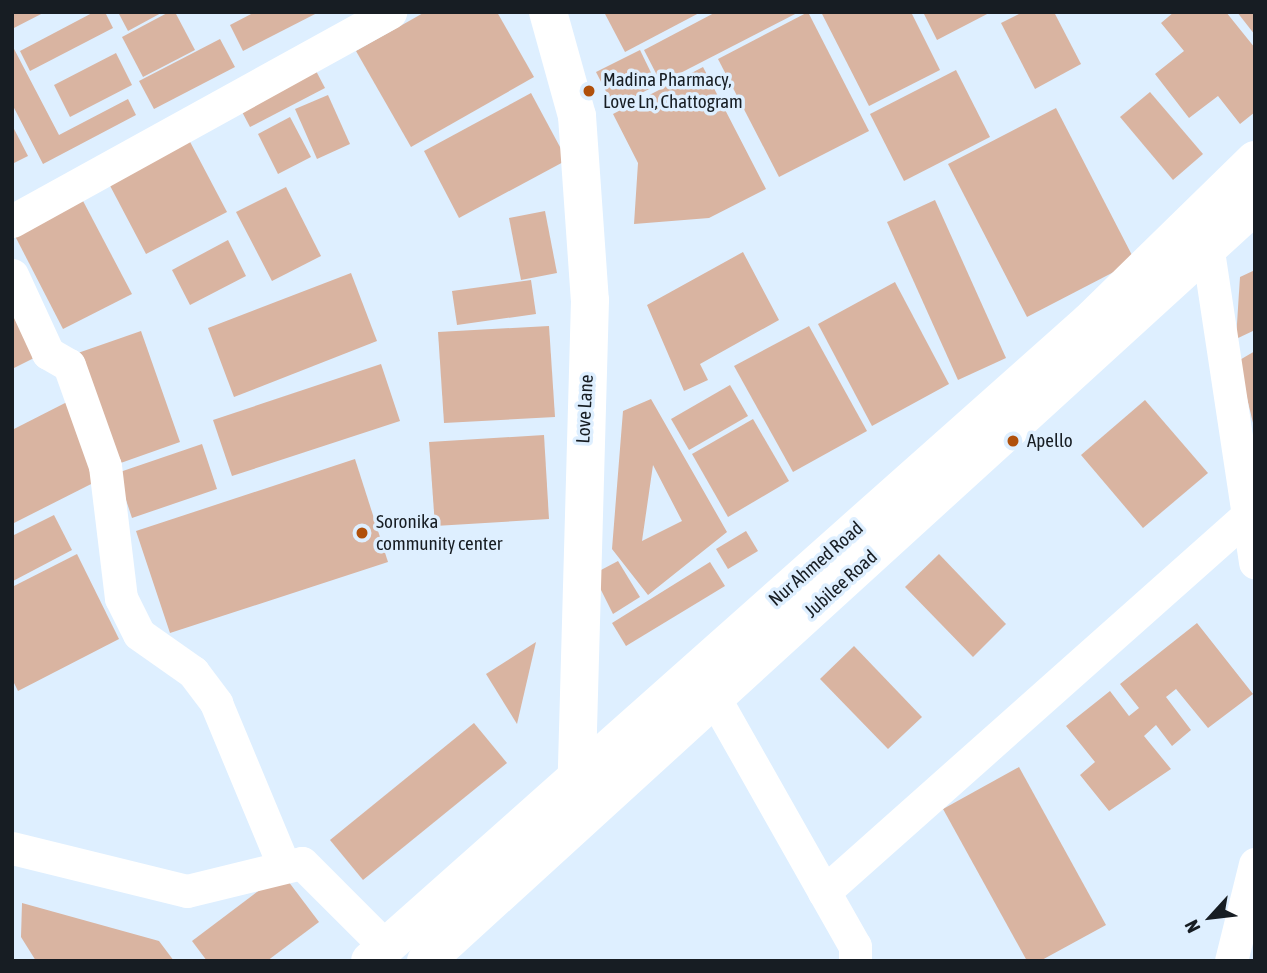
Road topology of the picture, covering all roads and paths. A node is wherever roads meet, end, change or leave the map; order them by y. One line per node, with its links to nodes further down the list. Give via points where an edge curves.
1 (390, 12): 5 (street)
2 (548, 12): 11 (main road, Love Lane, via 577,116 590,300)
3 (1255, 160): 11 (main road, Nur Ahmed Road, via 1089,322)
4 (1255, 205): 6 (main road, Jubilee Road)
5 (12, 222)
6 (1208, 251): 8 (street); 10 (main road, Jubilee Road)
7 (12, 275): 14 (street, via 48,353 69,365 105,466 121,598 139,634 193,672 216,703)
8 (1251, 512): 9 (street); 16 (street)
9 (1255, 562)
10 (715, 699): 12 (main road, Jubilee Road); 16 (street)
11 (578, 772): 12 (main road); 17 (main road, Nur Ahmed Road)
12 (604, 798): 18 (main road, Jubilee Road)
13 (12, 848): 14 (street, via 187,891)
14 (284, 864): 17 (street, via 302,863 321,876)
15 (1255, 864): 20 (street)
16 (824, 891): 19 (street, via 855,946)
17 (378, 954)
18 (426, 961)
19 (855, 961)
20 (1231, 961)

